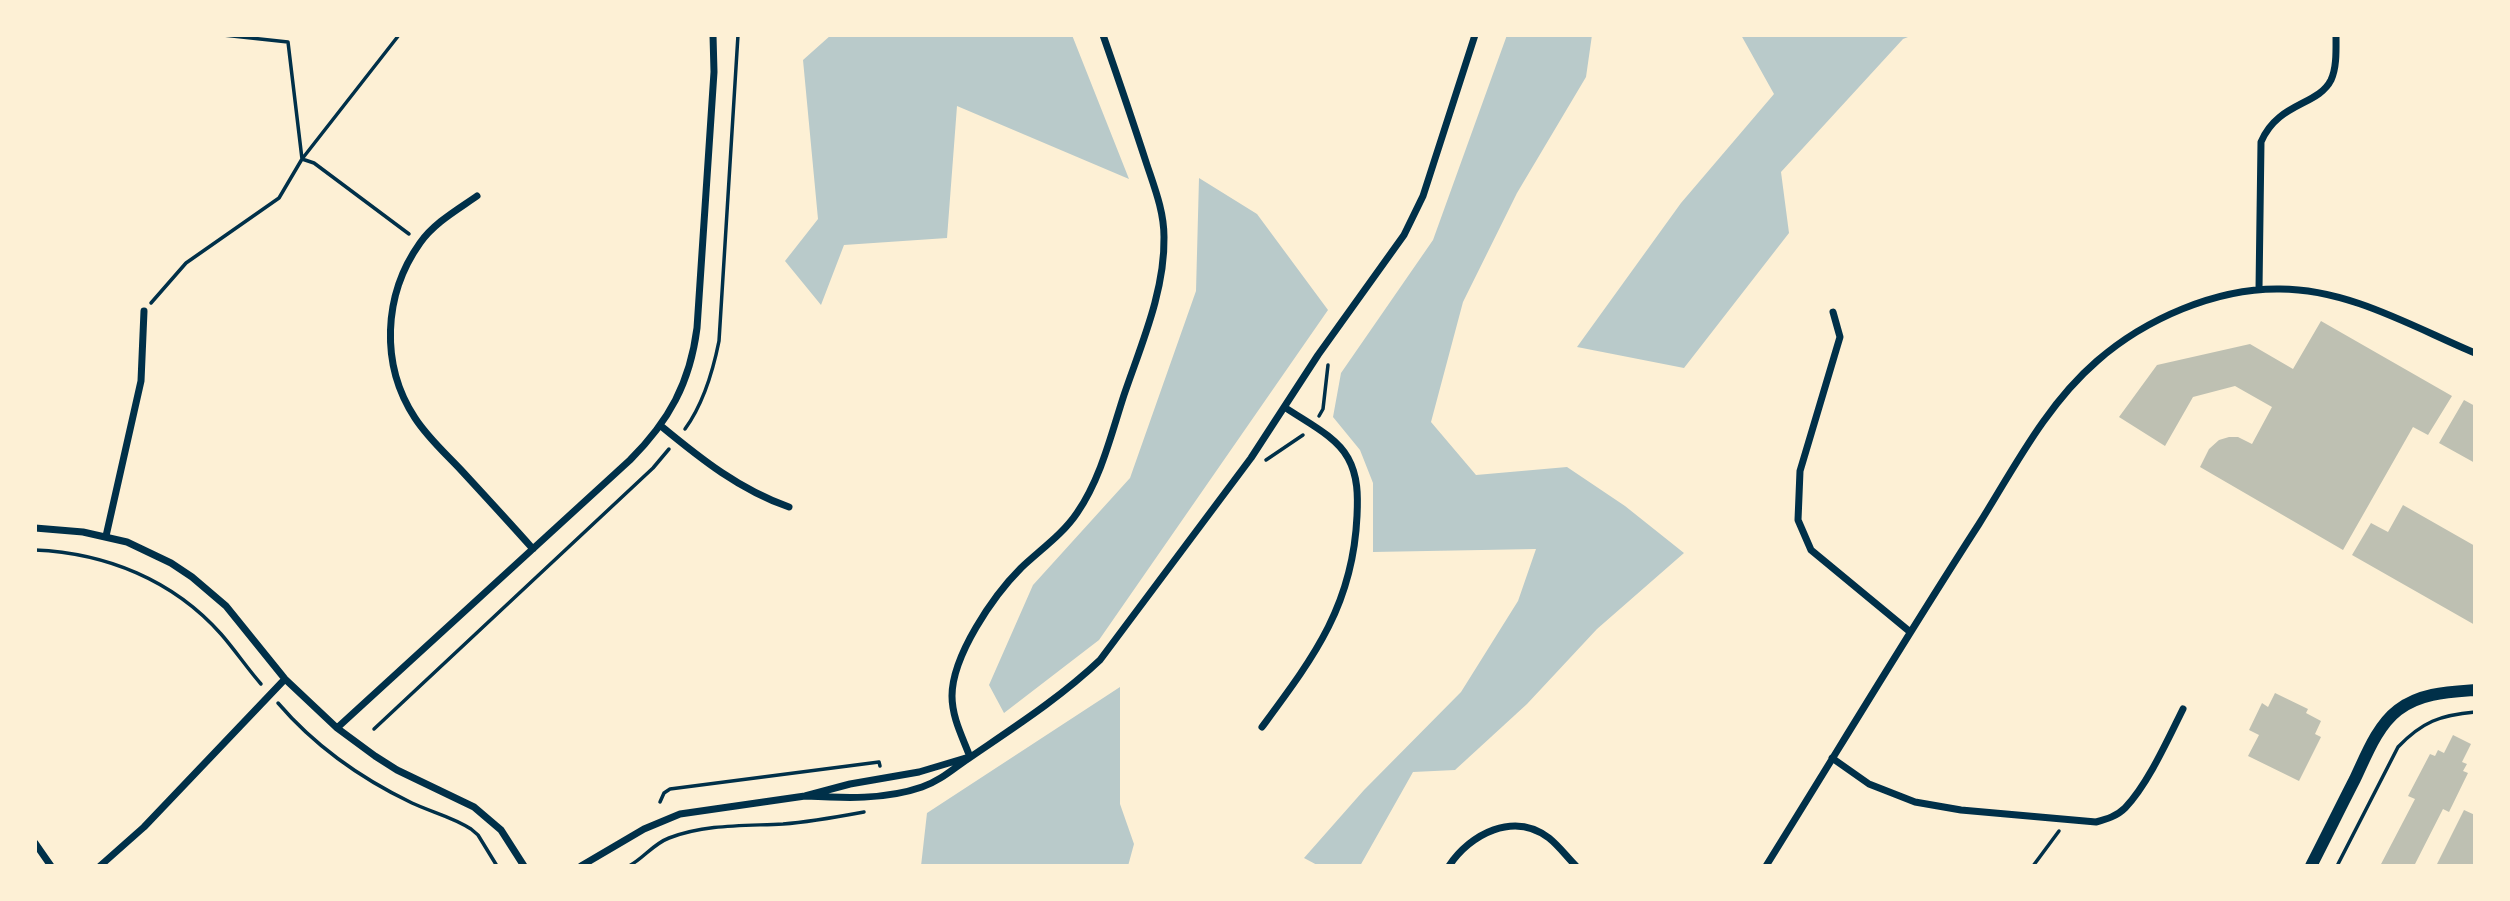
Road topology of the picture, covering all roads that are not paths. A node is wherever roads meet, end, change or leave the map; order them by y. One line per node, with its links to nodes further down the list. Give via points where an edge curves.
1 (713, 35): 11 (street, via 698,328 684,383)
2 (1103, 35): 22 (street, via 1163,217 1163,263 1138,355 1088,496 1064,529 995,596 961,662 952,697)
3 (1475, 35): 10 (street, via 1415,214)
4 (2336, 35): 6 (street, via 2331,80 2276,119 2261,142)
5 (477, 196): 15 (street, via 420,242 399,282 390,344 398,384 415,418)
6 (2259, 289): 9 (street, via 2301,290 2353,301); 16 (street, via 2206,301 2156,322 2117,345 2079,378 2044,421)
7 (145, 311): 14 (street, via 141,381)
8 (1833, 312): 16 (street, via 1840,337 1800,471 1798,520 1811,550)
9 (2475, 353)
10 (1286, 408): 20 (street, via 1347,456 1357,486 1355,550 1327,631); 22 (street, via 1100,660 1018,726)
11 (661, 426): 12 (street, via 748,491); 15 (street)
12 (789, 507)
13 (35, 528): 14 (street)
14 (106, 536): 17 (street, via 160,558 210,592)
15 (533, 549): 21 (street)
16 (1909, 631): 23 (street)
17 (285, 679): 21 (street); 27 (street, via 144,827)
18 (2475, 690): 33 (street, via 2437,693 2396,711 2374,741)
19 (2183, 709): 23 (street, via 2124,809 2096,822 1914,802 1869,784)
20 (1262, 727)
21 (337, 728): 28 (street, via 397,770 474,807 500,830)
22 (970, 757): 24 (street); 24 (street, via 922,787 852,798)
23 (1832, 758): 32 (street)
24 (805, 796): 29 (street, via 680,814)
25 (35, 843): 26 (street)
26 (51, 866)
27 (100, 866)
28 (524, 866)
29 (581, 866)
30 (1450, 866): 31 (street, via 1467,844 1511,825 1547,836)
31 (1576, 866)
32 (1766, 866)
33 (2311, 866)

